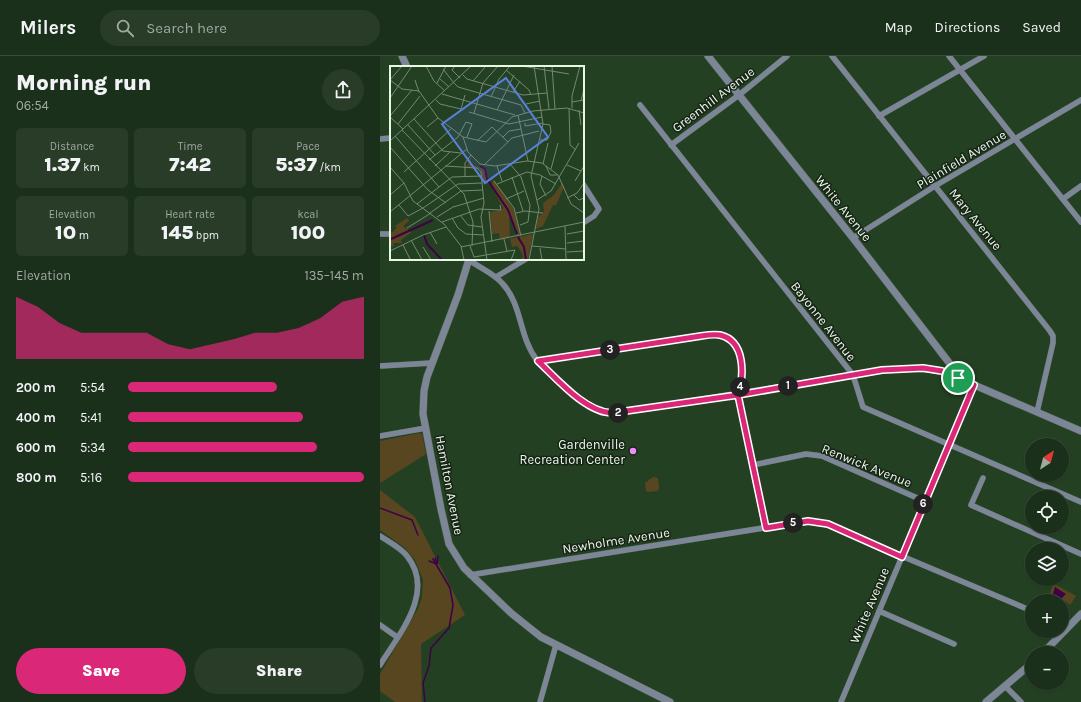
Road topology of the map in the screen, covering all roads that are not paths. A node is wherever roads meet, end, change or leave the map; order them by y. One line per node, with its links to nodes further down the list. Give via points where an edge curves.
1 (402, 56): 7 (street)
2 (708, 56): 9 (street, White Avenue)
3 (787, 56): 9 (street, Greenhill Avenue)
4 (832, 56): 12 (street, Mary Avenue)
5 (949, 56): 8 (street)
6 (984, 56): 8 (street)
7 (407, 66)
8 (961, 70): 12 (street); 14 (street)
9 (739, 95): 16 (street, Greenhill Avenue); 23 (street, White Avenue)
10 (1081, 100): 14 (street, Plainfield Avenue)
11 (640, 105): 16 (street, Bayonne Avenue)
12 (879, 116): 18 (street, Mary Avenue)
13 (390, 138): 15 (street)
14 (1015, 138): 18 (street, Plainfield Avenue); 20 (street)
15 (380, 139)
16 (672, 145): 30 (street, Bayonne Avenue)
17 (584, 186): 21 (street, via 599,209)
18 (935, 186): 23 (street, Plainfield Avenue); 34 (street, Mary Avenue, via 1053,336)
19 (1081, 186): 20 (street)
20 (1063, 199): 22 (street)
21 (584, 222)
22 (1081, 222)
23 (853, 238): 31 (street, White Avenue, via 957,373)
24 (469, 260): 26 (street); 28 (street, Hamilton Avenue)
25 (524, 260): 26 (street)
26 (496, 277): 27 (street, via 506,288 517,309 530,350)
27 (538, 361): 33 (street, via 589,407 602,413); 33 (street, via 720,335 731,342 739,353 742,381)
28 (432, 363): 29 (street); 35 (street, Hamilton Avenue, via 424,391 423,414)
29 (380, 366)
30 (853, 375): 31 (street, via 882,370 923,368 942,371); 33 (street); 38 (street, Bayonne Avenue, via 863,407)
31 (958, 378): 32 (street)
32 (974, 385): 34 (street); 38 (street, White Avenue)
33 (738, 395): 39 (street)
34 (1037, 412): 36 (street)
35 (426, 428): 37 (street); 47 (street, Hamilton Avenue, via 449,544)
36 (1081, 431)
37 (380, 436)
38 (949, 446): 41 (street, White Avenue); 42 (street, Bayonne Avenue)
39 (753, 465): 41 (street, Renwick Avenue, via 806,454 822,456); 43 (street)
40 (983, 478): 45 (street, via 971,505)
41 (924, 500): 46 (street, White Avenue)
42 (1081, 502)
43 (766, 528): 46 (street, Newholme Avenue, via 817,522 828,524); 47 (street, Newholme Avenue)
44 (380, 536): 52 (street, via 403,552 415,569 418,591 416,603)
45 (1081, 554)
46 (902, 557): 48 (street, Newholme Avenue); 49 (street, White Avenue)
47 (470, 575): 54 (street, Hamilton Avenue, via 522,622)
48 (1025, 608)
49 (879, 611): 53 (street); 61 (street, White Avenue)
50 (1081, 614): 55 (street)
51 (380, 625): 52 (street)
52 (397, 637): 56 (street)
53 (954, 644)
54 (556, 645): 59 (street, Hamilton Avenue); 60 (street)
55 (1051, 646)
56 (380, 665)
57 (1025, 669): 58 (street)
58 (1005, 686): 62 (street); 63 (street)
59 (667, 701)
60 (540, 702)
61 (841, 702)
62 (986, 702)
63 (1021, 702)

